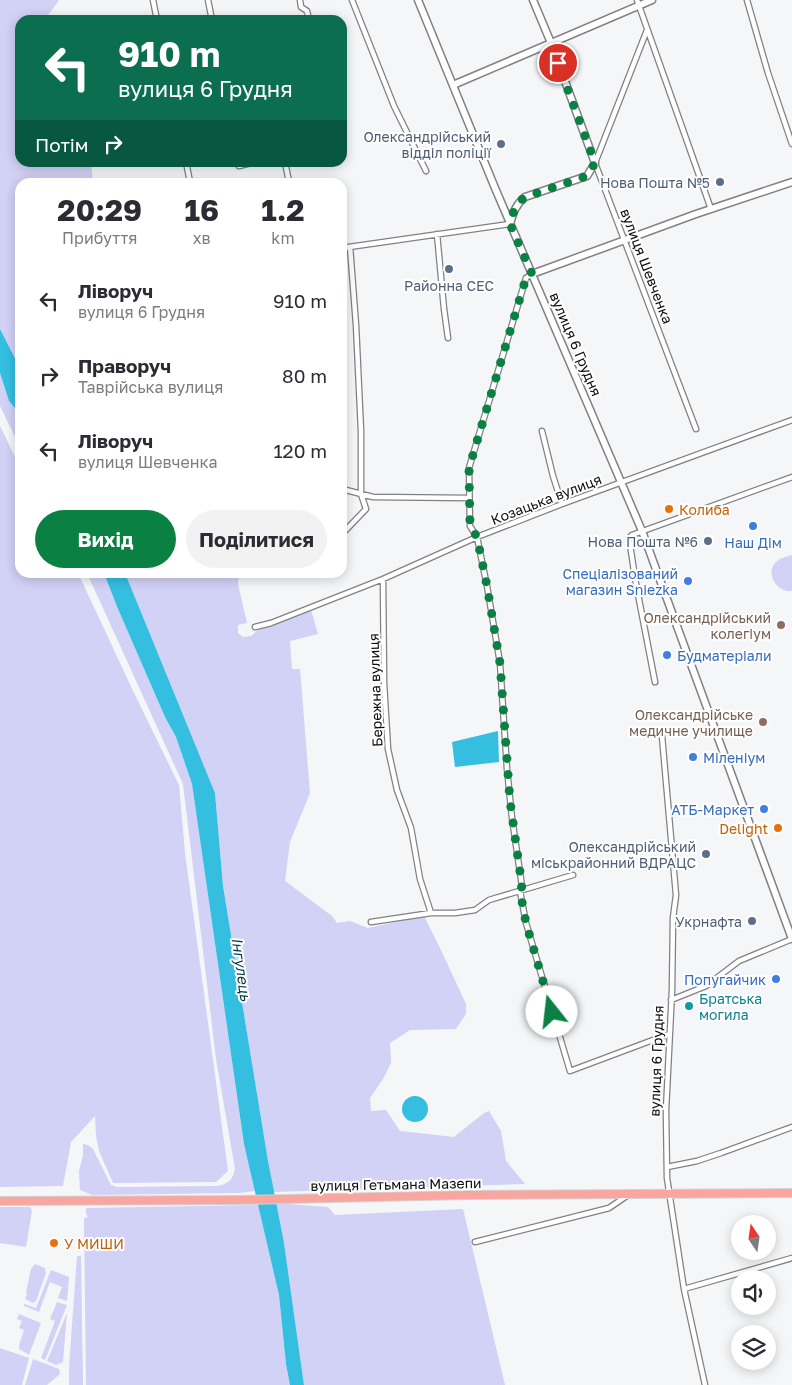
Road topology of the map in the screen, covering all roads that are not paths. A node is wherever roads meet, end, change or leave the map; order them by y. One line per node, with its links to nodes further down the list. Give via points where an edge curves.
1 (153, 0): 10 (street)
2 (208, 0): 11 (street)
3 (300, 0): 12 (street)
4 (352, 0): 18 (street, via 394,106)
5 (418, 0): 15 (street, вулиця 6 Грудня)
6 (533, 0): 14 (street, вулиця Шевченка)
7 (652, 0): 9 (street)
8 (747, 0): 16 (street)
9 (638, 3): 13 (street); 14 (street)
10 (156, 15)
11 (211, 15)
12 (308, 15)
13 (648, 30): 17 (street); 20 (street)
14 (551, 43): 15 (street); 17 (street, вулиця Шевченка)
15 (453, 85): 21 (street, вулиця 6 Грудня)
16 (792, 144)
17 (595, 163): 21 (street, via 587,176 525,197 514,210); 23 (street, вулиця Шевченка)
18 (426, 171)
19 (792, 182): 20 (street)
20 (711, 209): 23 (street)
21 (510, 224): 22 (street); 26 (street, вулиця 6 Грудня)
22 (438, 234): 24 (street); 27 (street)
23 (624, 240): 26 (street); 29 (street, вулиця Шевченка)
24 (350, 246): 25 (street); 34 (street, via 361,431)
25 (347, 247)
26 (532, 274): 32 (street, вулиця 6 Грудня); 35 (street, via 526,278 469,468)
27 (448, 338)
28 (792, 420): 32 (street, Козацька вулиця)
29 (696, 429)
30 (542, 431): 36 (street)
31 (792, 477): 38 (street)
32 (622, 482): 36 (street, Козацька вулиця); 38 (street, вулиця 6 Грудня)
33 (347, 490): 34 (street)
34 (361, 494): 35 (street, via 373,497); 37 (street, via 366,508)
35 (469, 498): 39 (street, via 470,526)
36 (562, 504): 39 (street, Козацька вулиця)
37 (347, 529)
38 (642, 531): 42 (street, via 629,538); 48 (street, вулиця 6 Грудня)
39 (477, 537): 40 (street, Козацька вулиця); 45 (street, via 500,663)
40 (384, 579): 41 (street, Козацька вулиця); 46 (street, Бережна вулиця, via 388,749)
41 (255, 627)
42 (655, 682)
43 (662, 736): 49 (street, вулиця 6 Грудня, via 676,895)
44 (573, 875): 45 (street)
45 (520, 891): 46 (street, via 489,900 475,910); 50 (street, via 526,923 570,1071)
46 (431, 913): 47 (street)
47 (372, 922)
48 (792, 939): 49 (street, via 739,961 706,986)
49 (671, 1000): 50 (street, вулиця 6 Грудня)
50 (669, 1034): 52 (street, вулиця 6 Грудня)
51 (792, 1127): 52 (street, via 697,1161)
52 (667, 1167): 54 (street, вулиця 6 Грудня)
53 (792, 1193): 54 (highway, вулиця Гетьмана Мазепи)
54 (669, 1194): 55 (highway, вулиця Гетьмана Мазепи); 59 (street, вулиця 6 Грудня)
55 (629, 1195): 56 (highway, вулиця Гетьмана Мазепи); 57 (street, via 609,1208)
56 (0, 1201)
57 (475, 1242)
58 (792, 1258): 59 (street)
59 (684, 1289): 60 (street, вулиця 6 Грудня)
60 (705, 1385)

